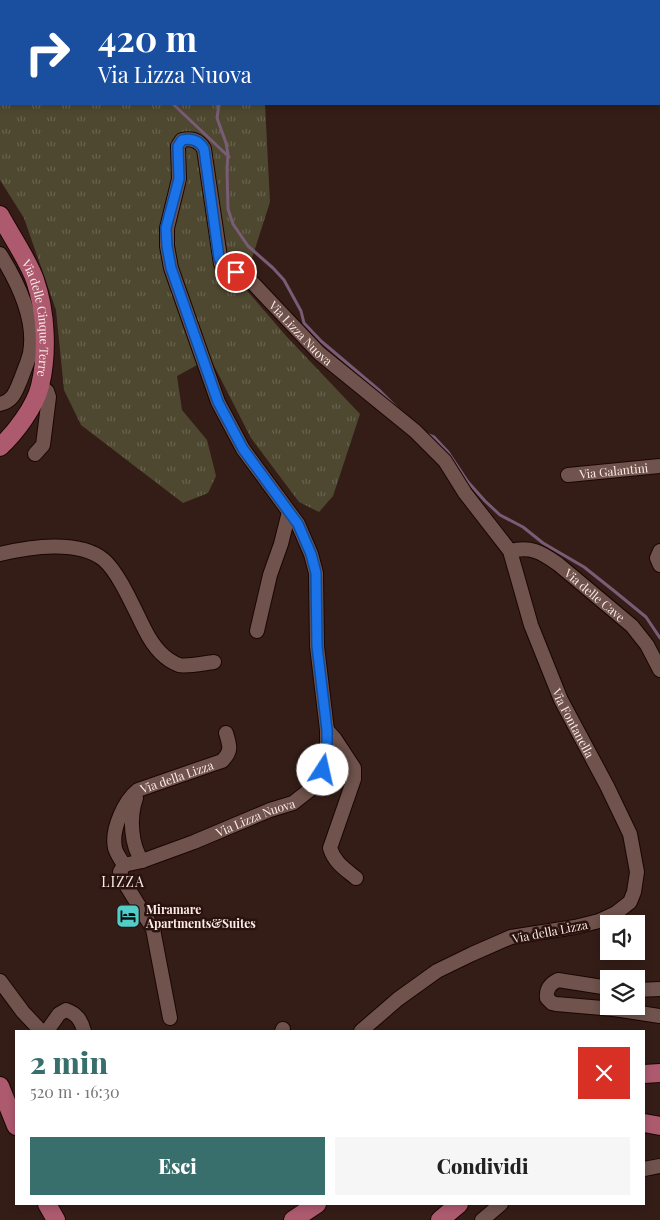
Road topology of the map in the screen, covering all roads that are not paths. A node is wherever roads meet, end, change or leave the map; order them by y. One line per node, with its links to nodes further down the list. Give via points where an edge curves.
1 (0, 215): 3 (main road, Via delle Cinque Terre, via 34,278 40,298 44,351)
2 (0, 254): 4 (street, via 21,298 31,335 30,353 16,392 11,400)
3 (40, 387): 5 (main road, Via delle Cinque Terre, via 18,427); 6 (street, via 47,391 49,397 43,445)
4 (0, 404)
5 (0, 447)
6 (35, 454)
7 (660, 466): 8 (street, Via Galantini)
8 (568, 474)
9 (289, 512): 11 (street, Via Lizza Nuova, via 243,449 218,402 171,268 166,228 179,179 178,146 183,140 194,140 204,149 221,264 249,279 319,353 415,431 445,461); 14 (street); 17 (street, Via Lizza Nuova, via 298,524 316,573 317,646)
10 (660, 551): 13 (street, via 656,558)
11 (510, 552): 16 (street, Via delle Cave, via 528,548 548,556 632,626); 23 (street, Via Fontanella, via 531,625 561,700 630,834 637,872)
12 (0, 554): 15 (street, via 57,546 92,553 104,560 118,578 153,645 164,655 180,665)
13 (660, 566)
14 (257, 631)
15 (214, 662)
16 (660, 670)
17 (327, 730): 20 (street, Via Lizza Nuova, via 323,770 312,788 293,803); 22 (street, via 354,768 354,779 330,848 341,866)
18 (226, 733): 19 (street, Via della Lizza, via 230,752 222,761)
19 (138, 790): 20 (street, via 132,828 137,854); 21 (street, Via della Lizza, via 127,804 115,837 115,849)
20 (142, 861): 21 (street, Via Lizza Nuova)
21 (124, 865): 31 (street, Via della Lizza, via 120,872 123,880 153,929)
22 (356, 878)
23 (634, 892): 35 (street, Via della Lizza, via 627,906 599,921 511,937 437,971)
24 (0, 981): 32 (street, via 22,1012)
25 (600, 987): 28 (street, via 558,980 548,989 547,998 556,1004)
26 (660, 989): 27 (street)
27 (645, 990)
28 (600, 1008)
29 (645, 1014): 30 (street)
30 (660, 1016)
31 (170, 1018)
32 (40, 1030)
33 (48, 1030): 34 (street, via 66,1010 81,1020)
34 (84, 1030)
35 (362, 1030)
36 (660, 1073): 37 (main road)
37 (645, 1074)
38 (0, 1086): 39 (main road)
39 (15, 1124)
40 (645, 1124): 41 (main road)
41 (660, 1126)
42 (660, 1166): 43 (street)
43 (645, 1169)
44 (48, 1205): 48 (main road)
45 (316, 1205): 49 (main road)
46 (458, 1205): 50 (main road)
47 (500, 1205): 51 (street)
48 (56, 1220)
49 (293, 1220)
50 (440, 1220)
51 (482, 1220)

